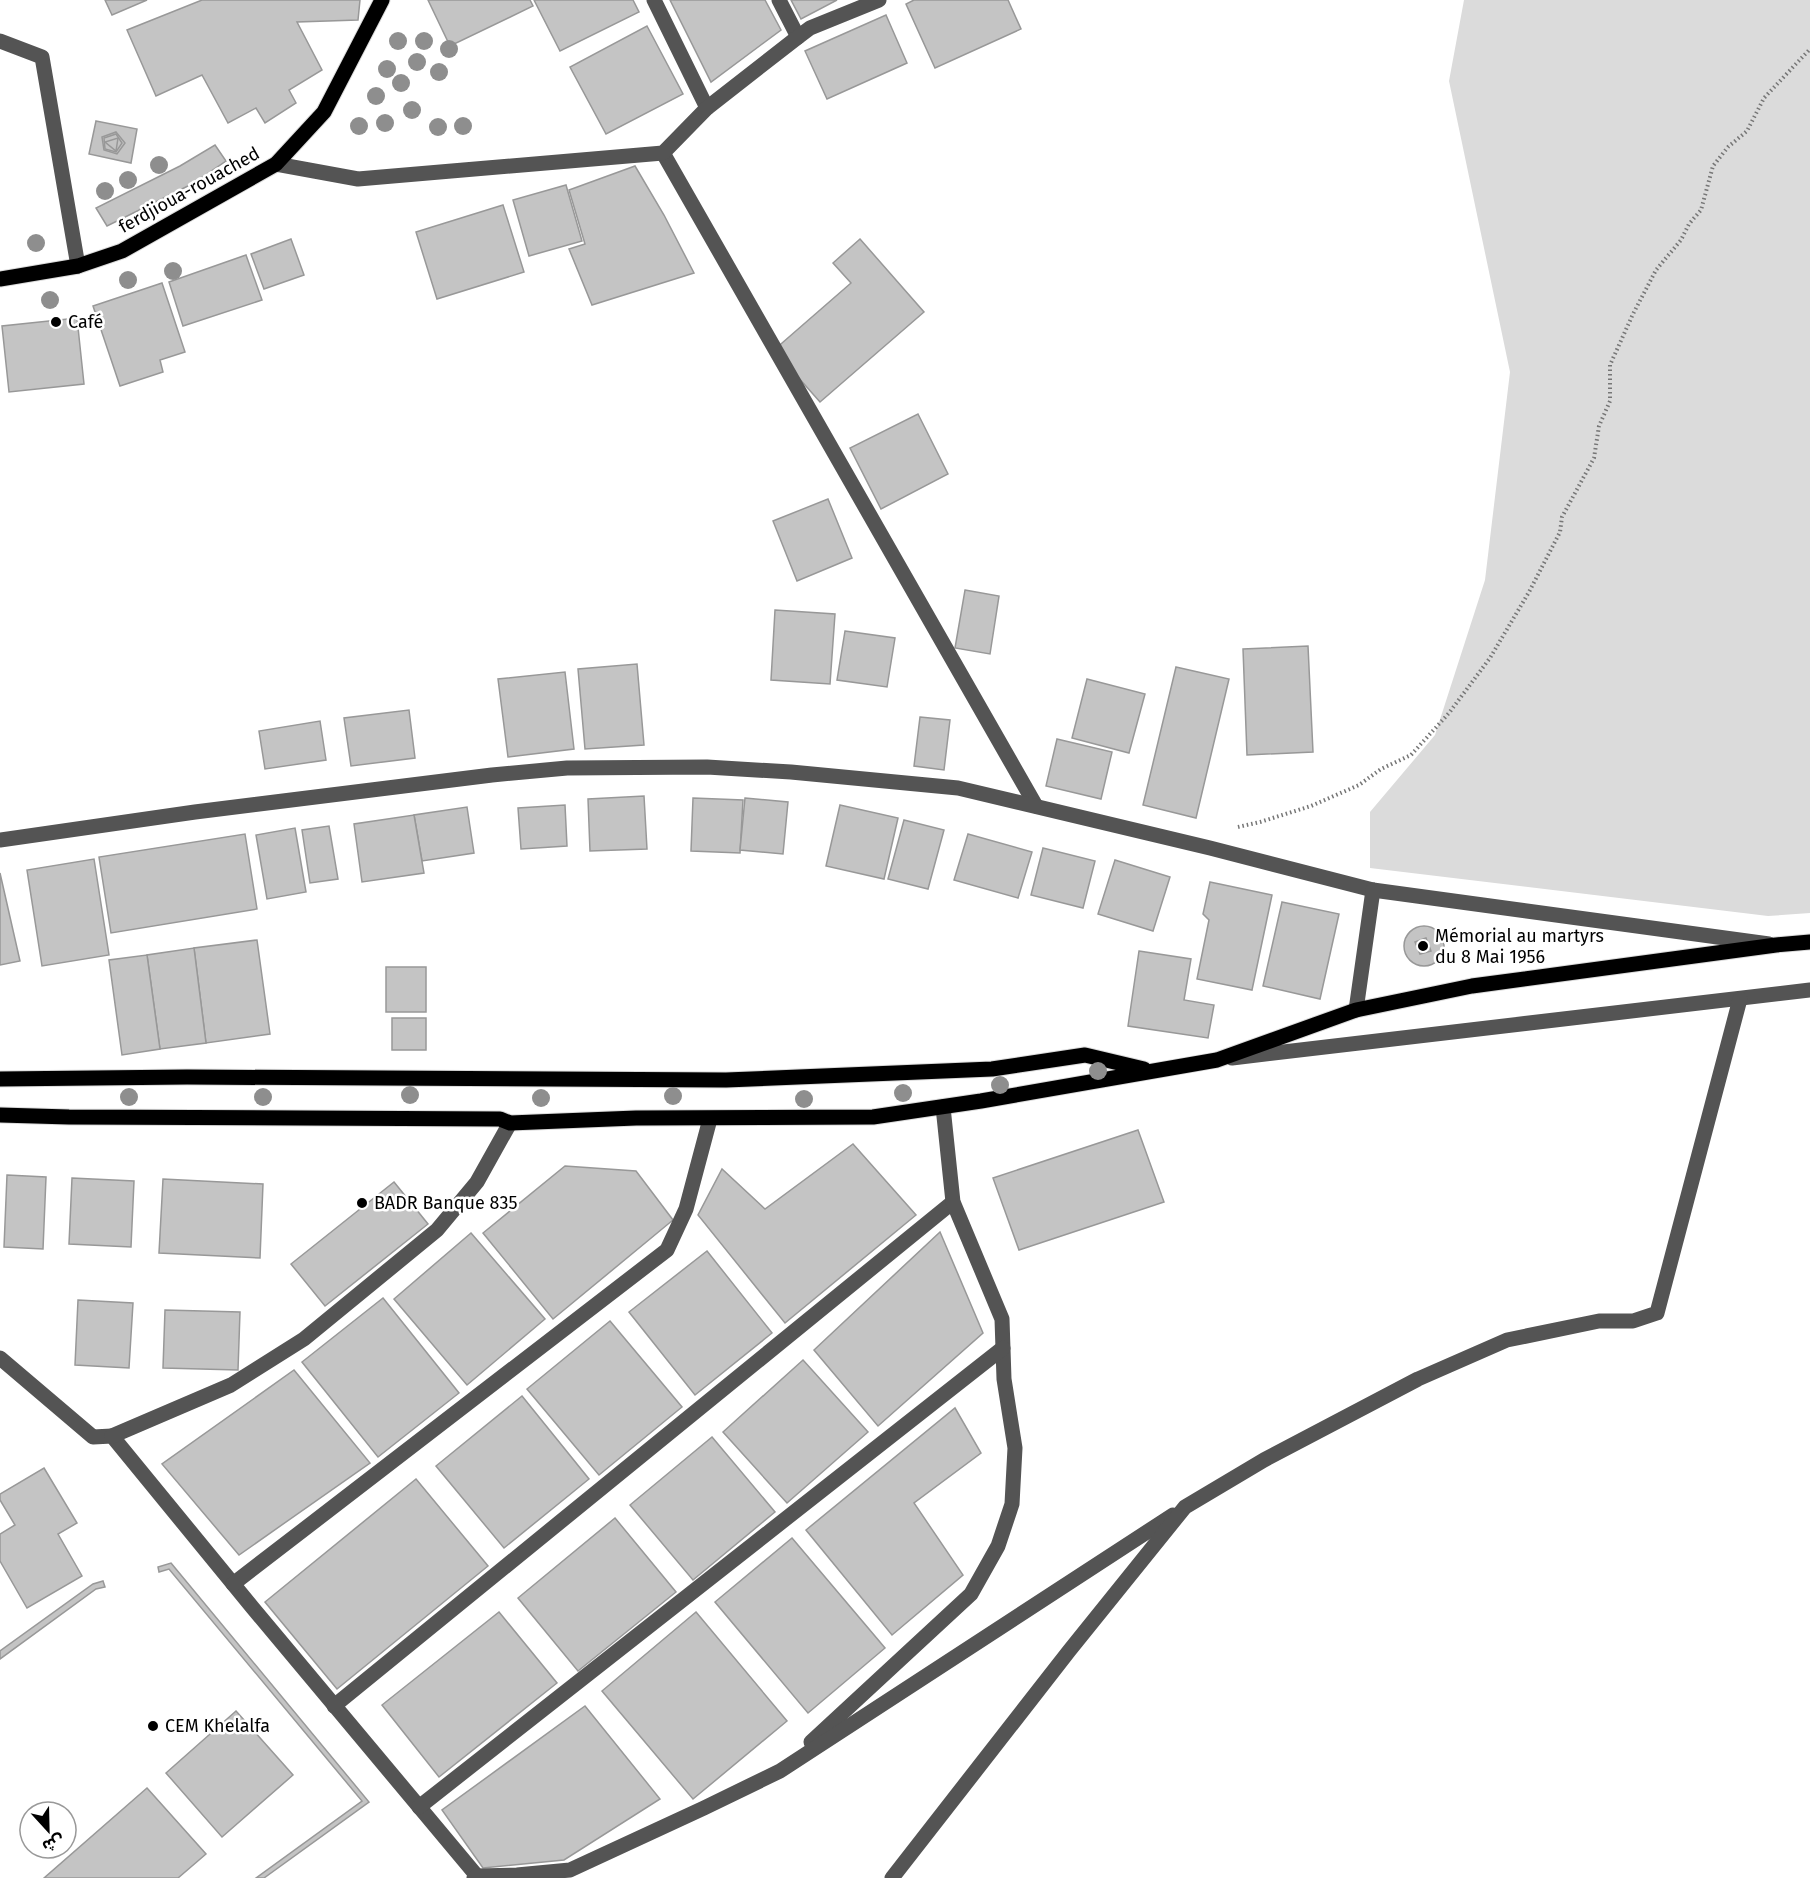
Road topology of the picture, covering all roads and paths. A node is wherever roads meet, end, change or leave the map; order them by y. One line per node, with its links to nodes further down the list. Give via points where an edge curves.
1 (382, 0): 10 (main road, ferdjioua-rouached, via 324,112)
2 (654, 0): 8 (street)
3 (779, 0): 5 (street)
4 (879, 0): 5 (street, via 810,28)
5 (798, 37): 8 (street)
6 (0, 41): 11 (street, via 42,57)
7 (1810, 49): 15 (path, via 1764,98 1747,131 1713,166 1701,210 1656,270 1610,365 1610,401 1599,426 1594,458 1562,517 1560,532 1490,657 1449,713 1411,755 1359,785 1311,806 1222,832)
8 (707, 108): 9 (street)
9 (663, 153): 10 (street, via 358,179); 13 (street)
10 (276, 164): 11 (main road, ferdjioua-rouached, via 122,251)
11 (78, 266): 12 (main road, ferdjioua-rouached)
12 (0, 279)
13 (1036, 806): 14 (street, via 958,788 791,772 707,767 567,768 375,788); 15 (street)
14 (0, 840)
15 (1210, 848): 16 (street)
16 (1373, 890): 18 (street); 21 (street)
17 (1810, 942): 18 (main road)
18 (1776, 945): 21 (main road, via 1472,986)
19 (1810, 990): 20 (street)
20 (1740, 999): 22 (street); 33 (street, via 1657,1312 1633,1321 1599,1322 1507,1340 1418,1379 1264,1460)
21 (1356, 1010): 22 (main road)
22 (1217, 1060): 23 (main road)
23 (1150, 1070): 24 (main road, via 1085,1055 992,1069 726,1080); 25 (main road)
24 (0, 1079)
25 (943, 1107): 27 (main road, via 873,1117); 29 (street)
26 (0, 1115): 28 (main road, via 500,1119)
27 (710, 1119): 28 (main road); 34 (street, via 686,1209 667,1250)
28 (510, 1123): 32 (street, via 477,1182 437,1230 304,1339 231,1385)
29 (953, 1202): 30 (street, via 1002,1319); 35 (street)
30 (1003, 1348): 36 (street, via 1015,1448 1012,1504 998,1546 971,1594); 37 (street)
31 (0, 1358): 32 (street, via 93,1437)
32 (112, 1436): 34 (street)
33 (1185, 1507): 36 (street); 39 (street)
34 (233, 1584): 35 (street)
35 (334, 1706): 37 (street)
36 (780, 1771): 38 (street, via 570,1870)
37 (419, 1807): 38 (street)
38 (475, 1877)
39 (892, 1878)

